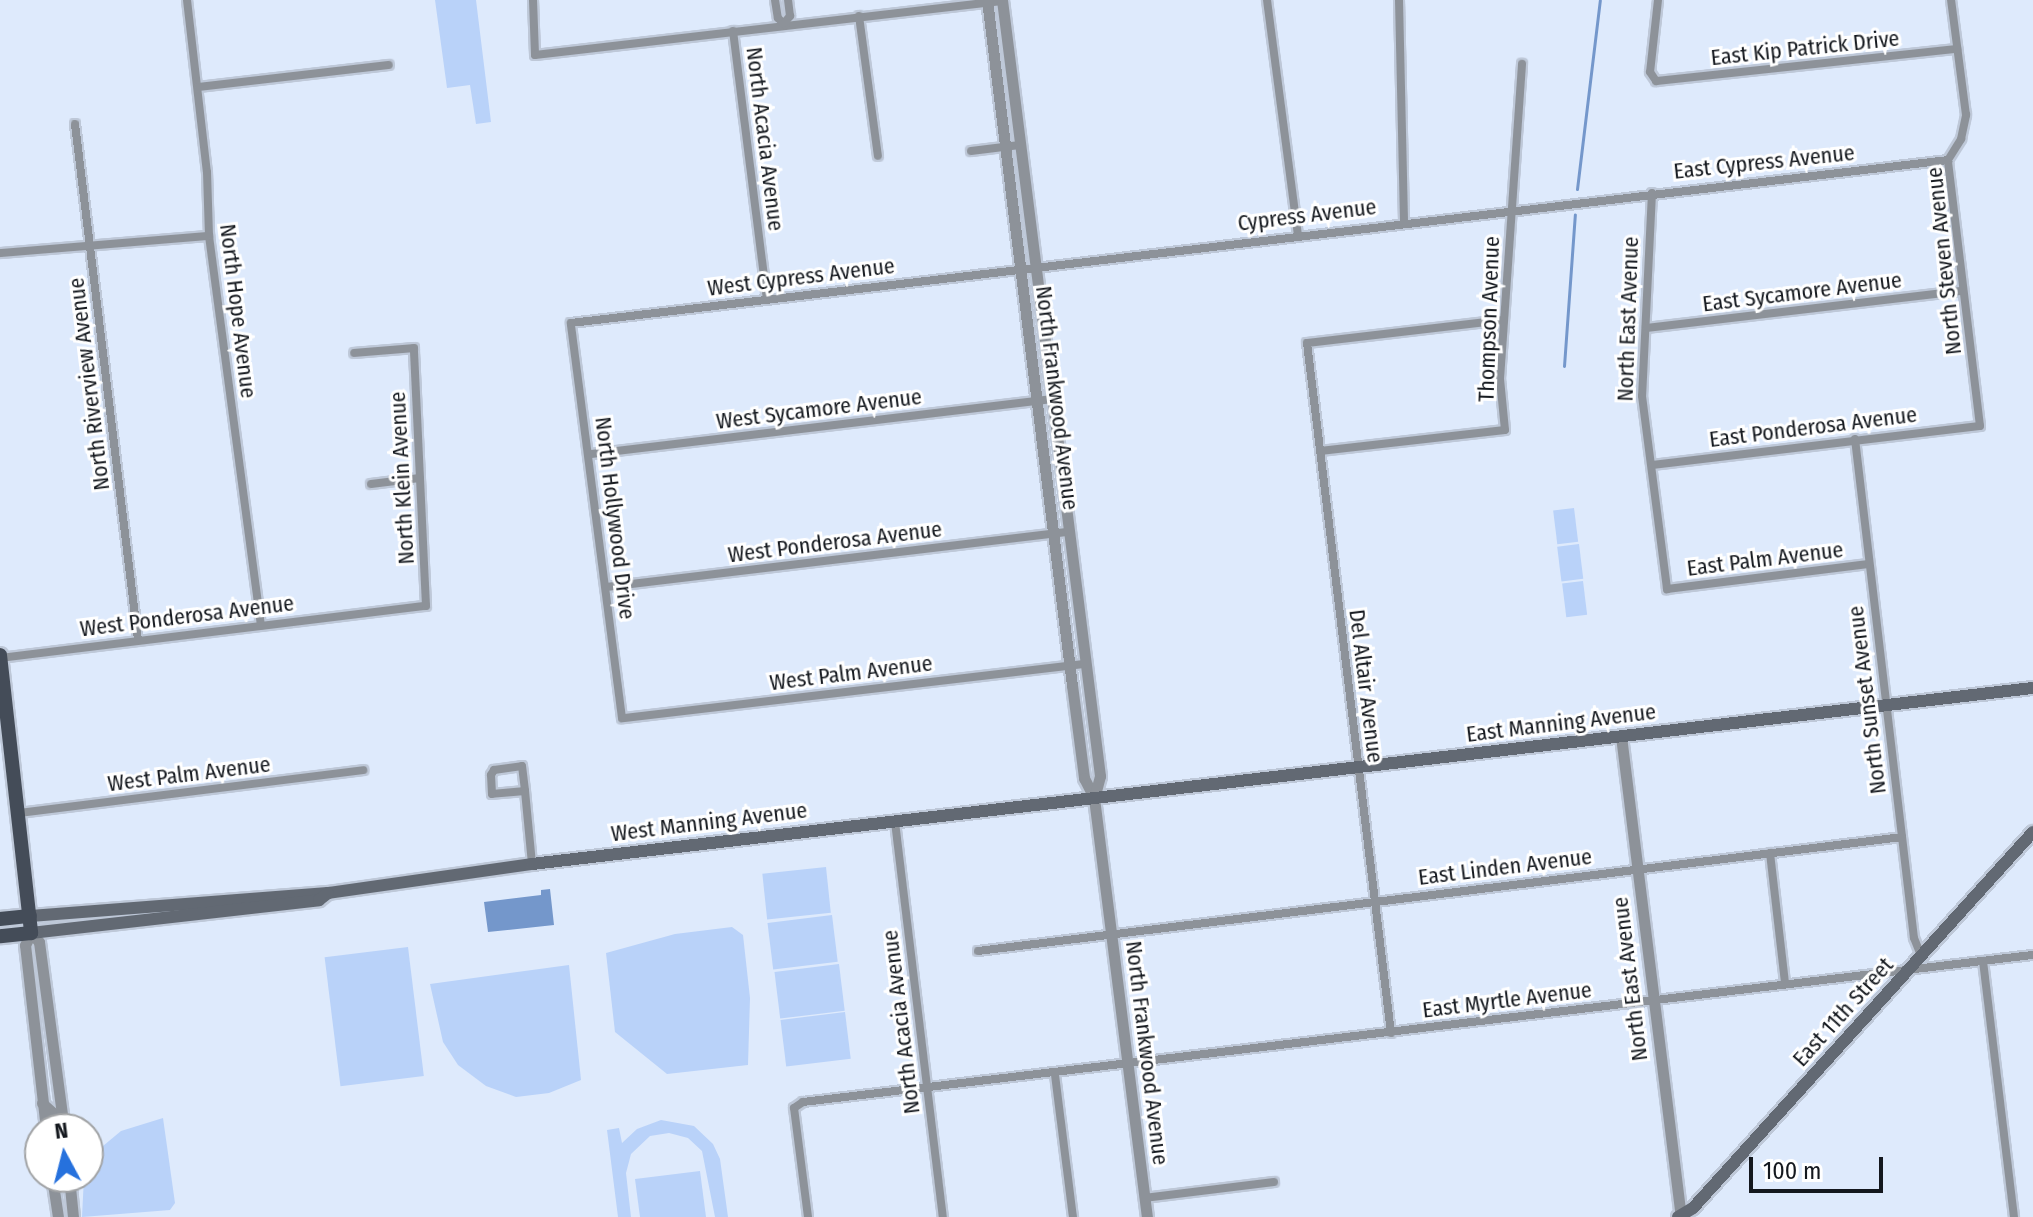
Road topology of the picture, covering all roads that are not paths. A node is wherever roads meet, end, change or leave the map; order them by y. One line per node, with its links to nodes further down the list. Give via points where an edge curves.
1 (187, 0): 17 (street, North Hope Avenue)
2 (533, 0): 13 (street, via 535,55)
3 (775, 0): 12 (street, via 778,18)
4 (788, 0): 12 (street)
5 (987, 0): 6 (street); 11 (street); 20 (street, North Frankwood Avenue)
6 (1002, 0): 19 (street, North Frankwood Avenue)
7 (1267, 0): 28 (street)
8 (1399, 0): 27 (street)
9 (1658, 0): 14 (street, East Kip Patrick Drive, via 1650,72 1656,81)
10 (1951, 0): 14 (street, North Steven Avenue)
11 (859, 16): 12 (street); 22 (street)
12 (787, 21): 13 (street)
13 (733, 31): 35 (street, North Acacia Avenue)
14 (1957, 49): 23 (street, North Steven Avenue, via 1966,115 1961,139)
15 (1522, 64): 26 (street, Thompson Avenue)
16 (389, 65): 17 (street)
17 (198, 87): 29 (street, North Hope Avenue)
18 (75, 124): 30 (street, North Riverview Avenue)
19 (1020, 145): 20 (street); 32 (street, North Frankwood Avenue)
20 (1005, 147): 21 (street); 33 (street, North Frankwood Avenue)
21 (971, 151)
22 (878, 156)
23 (1948, 160): 24 (street, East Cypress Avenue); 34 (street, North Steven Avenue)
24 (1652, 193): 25 (street, East Cypress Avenue); 38 (street, North East Avenue)
25 (1584, 201): 26 (street, Cypress Avenue)
26 (1512, 209): 27 (street, Cypress Avenue); 36 (street, Thompson Avenue)
27 (1404, 221): 28 (street, Cypress Avenue)
28 (1298, 234): 32 (street, Cypress Avenue)
29 (209, 236): 30 (street); 55 (street, North Hope Avenue)
30 (90, 249): 31 (street); 56 (street, North Riverview Avenue)
31 (0, 253)
32 (1034, 265): 33 (street, West Cypress Avenue); 40 (street, North Frankwood Avenue)
33 (1020, 269): 35 (street, West Cypress Avenue); 41 (street, North Frankwood Avenue)
34 (1963, 291): 38 (street, East Sycamore Avenue); 42 (street, North Steven Avenue)
35 (767, 299): 37 (street, West Cypress Avenue)
36 (1504, 320): 44 (street, Thompson Avenue, via 1500,379 1505,430); 44 (street, Del Altair Avenue, via 1307,343)
37 (571, 323): 45 (street, North Hollywood Drive)
38 (1646, 328): 46 (street, North East Avenue, via 1642,396)
39 (354, 353): 47 (street, North Klein Avenue, via 414,348)
40 (1051, 399): 41 (street, West Sycamore Avenue); 49 (street, North Frankwood Avenue)
41 (1037, 401): 45 (street, West Sycamore Avenue); 50 (street, North Frankwood Avenue)
42 (1980, 426): 43 (street, East Ponderosa Avenue)
43 (1855, 439): 46 (street, East Ponderosa Avenue); 51 (street, North Sunset Avenue)
44 (1320, 451): 64 (street, Del Altair Avenue)
45 (591, 454): 52 (street, North Hollywood Drive)
46 (1652, 465): 53 (street, North East Avenue)
47 (420, 478): 48 (street); 54 (street, North Klein Avenue)
48 (371, 484)
49 (1067, 532): 50 (street, West Ponderosa Avenue); 58 (street, North Frankwood Avenue)
50 (1054, 533): 52 (street, West Ponderosa Avenue); 59 (street, North Frankwood Avenue)
51 (1868, 564): 53 (street, East Palm Avenue); 61 (street, North Sunset Avenue)
52 (606, 587): 62 (street, North Hollywood Drive)
53 (1667, 589)
54 (426, 606): 55 (street, West Ponderosa Avenue)
55 (261, 626): 56 (street, West Ponderosa Avenue)
56 (138, 640): 57 (street, West Ponderosa Avenue)
57 (0, 656): 68 (main road)
58 (1084, 664): 59 (street, West Palm Avenue); 67 (street, North Frankwood Avenue, via 1100,776)
59 (1070, 666): 62 (street, West Palm Avenue); 67 (street, North Frankwood Avenue, via 1084,778)
60 (2033, 688): 61 (main road, East Manning Avenue)
61 (1886, 705): 63 (main road, East Manning Avenue); 71 (street, North Sunset Avenue)
62 (622, 718)
63 (1621, 736): 64 (main road, East Manning Avenue); 74 (street, North East Avenue)
64 (1358, 766): 67 (main road, East Manning Avenue); 76 (street, Del Altair Avenue)
65 (363, 770): 68 (street, West Palm Avenue)
66 (525, 791): 66 (street, via 522,766 491,775 492,794); 73 (street)
67 (1094, 798): 69 (main road, West Manning Avenue); 80 (street, North Frankwood Avenue)
68 (19, 813): 77 (main road)
69 (895, 822): 73 (main road, West Manning Avenue); 94 (street, North Acacia Avenue)
70 (2033, 832): 83 (main road, East 11th Street)
71 (1902, 837): 72 (street, East Linden Avenue); 83 (street, North Sunset Avenue, via 1914,938)
72 (1770, 853): 74 (street, East Linden Avenue); 87 (street)
73 (532, 864): 75 (main road, West Manning Avenue)
74 (1637, 869): 76 (street, East Linden Avenue); 88 (street, North East Avenue)
75 (328, 893): 77 (main road, West Manning Avenue); 79 (main road, West Manning Avenue, via 319,900)
76 (1375, 901): 80 (street, East Linden Avenue); 90 (street, Del Altair Avenue)
77 (30, 916): 78 (main road, West Manning Avenue); 79 (main road)
78 (0, 919)
79 (31, 933): 81 (main road, West Manning Avenue); 89 (street, via 25,945); 92 (street, via 39,942)
80 (1112, 933): 82 (street, East Linden Avenue); 91 (street, North Frankwood Avenue)
81 (0, 936)
82 (978, 951)
83 (1921, 955): 86 (main road, East 11th Street)
84 (2033, 955): 85 (street, East Myrtle Avenue)
85 (1983, 961): 86 (street, East Myrtle Avenue); 110 (street)
86 (1908, 970): 87 (street, East Myrtle Avenue); 103 (main road, East 11th Street, via 1693,1208)
87 (1785, 983): 88 (street, East Myrtle Avenue)
88 (1653, 1000): 90 (street, East Myrtle Avenue); 103 (street, North East Avenue)
89 (32, 1005): 92 (street, via 48,1063); 95 (street)
90 (1391, 1033): 91 (street, East Myrtle Avenue)
91 (1128, 1066): 93 (street, East Myrtle Avenue); 102 (street, North Frankwood Avenue)
92 (56, 1072): 98 (street)
93 (1055, 1075): 94 (street, East Myrtle Avenue); 108 (street)
94 (927, 1087): 106 (street, East Myrtle Avenue, via 803,1102 794,1108); 107 (street, North Acacia Avenue)
95 (42, 1103): 96 (street); 97 (street)
96 (44, 1113)
97 (53, 1113)
98 (62, 1113)
99 (1274, 1182): 102 (street)
100 (54, 1193): 104 (street)
101 (71, 1193): 105 (street)
102 (1144, 1198): 109 (street, North Frankwood Avenue)
103 (1680, 1216)
104 (58, 1217)
105 (73, 1217)
106 (808, 1217)
107 (943, 1217)
108 (1073, 1217)
109 (1147, 1217)
110 (2014, 1217)

